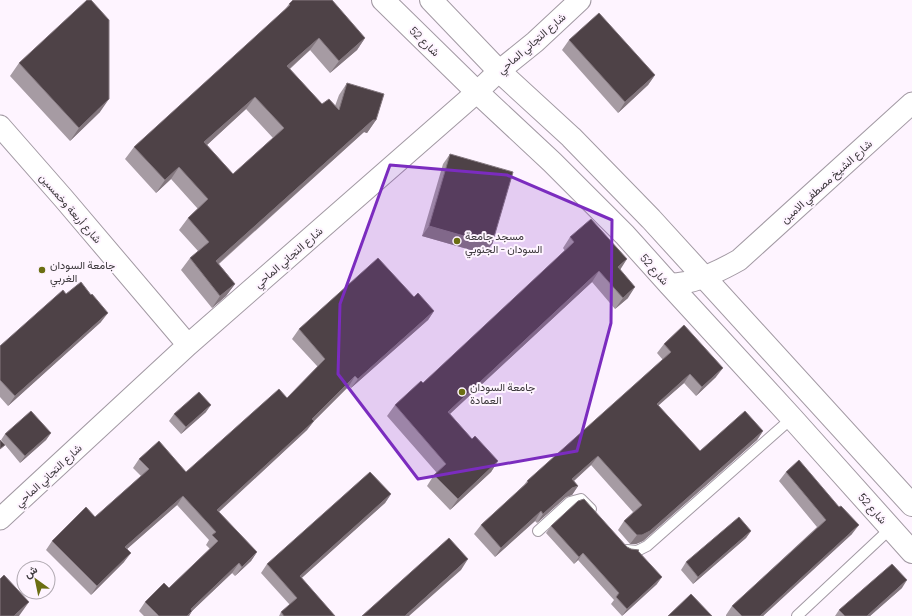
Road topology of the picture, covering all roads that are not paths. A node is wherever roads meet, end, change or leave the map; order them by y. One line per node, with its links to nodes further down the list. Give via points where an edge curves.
1 (383, 0): 5 (street, شارع 52)
2 (430, 0): 4 (street)
3 (580, 0): 4 (street, شارع التجاني الماحي)
4 (499, 71): 5 (street, شارع التجاني الماحي); 8 (street, via 571,137)
5 (477, 92): 9 (street, شارع 52, via 552,162 625,235); 10 (street, شارع التجاني الماحي)
6 (912, 103): 8 (street, شارع الشيخ مصطفي الامين, via 739,260)
7 (0, 126): 10 (street, شارع أربعة وخمسين)
8 (705, 277): 9 (street, شارع الشيخ مصطفي الامين); 12 (street)
9 (669, 284): 11 (street, شارع 52)
10 (188, 345): 14 (street, شارع التجاني الماحي)
11 (792, 418): 15 (street, شارع 52); 17 (lane, via 647,546 637,551 627,550)
12 (912, 505)
13 (597, 517): 16 (lane, via 581,499 570,502)
14 (0, 519)
15 (891, 528): 18 (street, شارع 52); 19 (lane)
16 (538, 531)
17 (622, 545)
18 (912, 552)
19 (797, 616)

